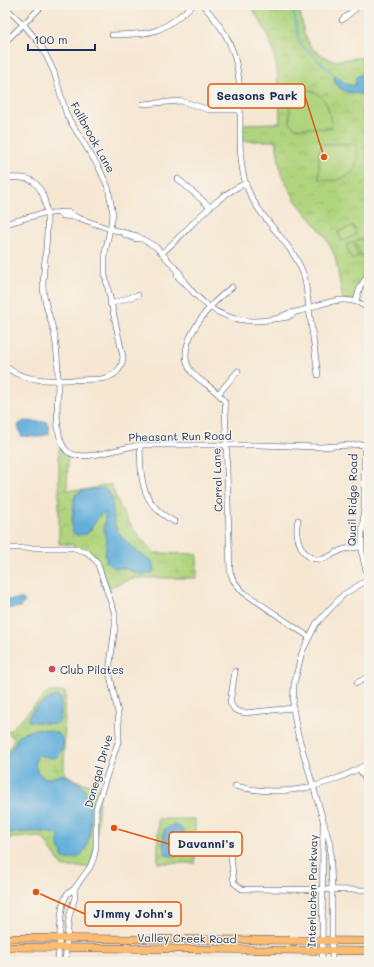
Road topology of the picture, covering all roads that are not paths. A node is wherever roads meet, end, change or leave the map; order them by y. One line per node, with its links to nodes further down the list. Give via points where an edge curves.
1 (43, 5): 7 (street)
2 (193, 5): 8 (street, via 172,23 156,32)
3 (203, 5): 11 (street, via 223,31 234,52 240,80)
4 (360, 5): 6 (street)
5 (5, 7): 7 (street, Fallbrook Lane)
6 (342, 20)
7 (24, 25): 9 (street); 18 (street, Fallbrook Lane, via 34,35 48,58 67,116 106,180 113,214)
8 (112, 35)
9 (5, 42)
10 (143, 104): 11 (street, via 181,101 210,110)
11 (240, 110): 14 (street, via 241,157)
12 (5, 178): 16 (street, Pheasant Run Road, via 24,178 35,182 43,198)
13 (178, 179): 15 (street)
14 (246, 183): 15 (street, via 227,192); 26 (street, via 260,209 302,268)
15 (210, 207): 19 (street)
16 (46, 213): 17 (street); 18 (street, via 76,217); 31 (street, Pheasant Run Road, via 48,237 43,285 56,344)
17 (5, 224)
18 (110, 229): 19 (street, via 141,240); 24 (street, Fallbrook Lane, via 104,265)
19 (162, 254): 25 (street, via 177,271 181,281)
20 (369, 273): 23 (street, via 360,287)
21 (232, 287): 25 (street)
22 (138, 296): 24 (street)
23 (356, 301): 26 (street, via 340,300); 27 (street)
24 (110, 304): 31 (street, Fallbrook Lane, via 123,352 120,368 106,379)
25 (210, 307): 26 (street, via 239,321 256,322 280,318); 32 (street, via 192,333 185,352 186,362 191,371)
26 (309, 308): 30 (street)
27 (369, 310)
28 (5, 365): 31 (street, Fallbrook Lane, via 25,378)
29 (238, 371): 32 (street)
30 (318, 375)
31 (58, 380): 34 (street, Pheasant Run Road, via 58,434 59,441 67,451 85,457)
32 (219, 393): 35 (street, Corral Lane, via 226,406)
33 (366, 444): 35 (street, Pheasant Run Road, via 320,447); 38 (street, Quail Ridge Road)
34 (140, 445): 35 (street, Pheasant Run Road); 37 (street, via 144,489 160,514)
35 (226, 445): 41 (street, Corral Lane, via 229,562 233,580 243,592)
36 (298, 520): 38 (street, via 297,540 300,547 311,557 322,559 344,549)
37 (175, 522)
38 (360, 547): 40 (street, Quail Ridge Road)
39 (5, 548): 53 (street, Donegal Drive, via 74,548 87,552 97,562 115,614 109,672 118,713 119,739 96,808 94,857)
40 (369, 579): 41 (street, Interlachen Parkway, via 334,603 316,624)
41 (309, 637): 45 (street, Interlachen Parkway, via 296,672)
42 (235, 671): 45 (street, via 230,703 235,710 244,713)
43 (369, 676): 44 (street)
44 (357, 683)
45 (293, 708): 49 (street, Interlachen Parkway, via 297,731)
46 (369, 763): 47 (street)
47 (359, 768): 49 (street, via 342,777); 50 (street)
48 (235, 786): 49 (street, via 258,791 286,792)
49 (314, 786): 51 (street, Interlachen Parkway)
50 (369, 786)
51 (323, 821): 54 (street, Interlachen Parkway); 55 (street, Interlachen Parkway, via 330,844)
52 (231, 857): 54 (street, via 234,883 242,889)
53 (74, 889): 58 (street, Donegal Drive); 58 (street, Donegal Drive, via 67,894 63,903)
54 (322, 890): 55 (street); 59 (street, Interlachen Parkway)
55 (332, 890): 56 (street); 60 (street, Interlachen Parkway)
56 (369, 890)
57 (5, 938): 58 (main road, Valley Creek Road)
58 (63, 938): 59 (main road, Valley Creek Road); 63 (street)
59 (322, 941): 60 (main road, Valley Creek Road); 64 (street, Interlachen Parkway)
60 (332, 941): 61 (main road, Valley Creek Road); 65 (street, Interlachen Parkway)
61 (369, 941)
62 (5, 947): 63 (main road, Valley Creek Road)
63 (62, 948): 64 (main road, Valley Creek Road); 67 (street); 68 (street)
64 (322, 950): 65 (main road, Valley Creek Road); 69 (street, Interlachen Parkway)
65 (332, 951): 66 (main road, Valley Creek Road); 70 (street, Interlachen Parkway)
66 (369, 951)
67 (58, 962)
68 (65, 962)
69 (322, 962)
70 (332, 962)

